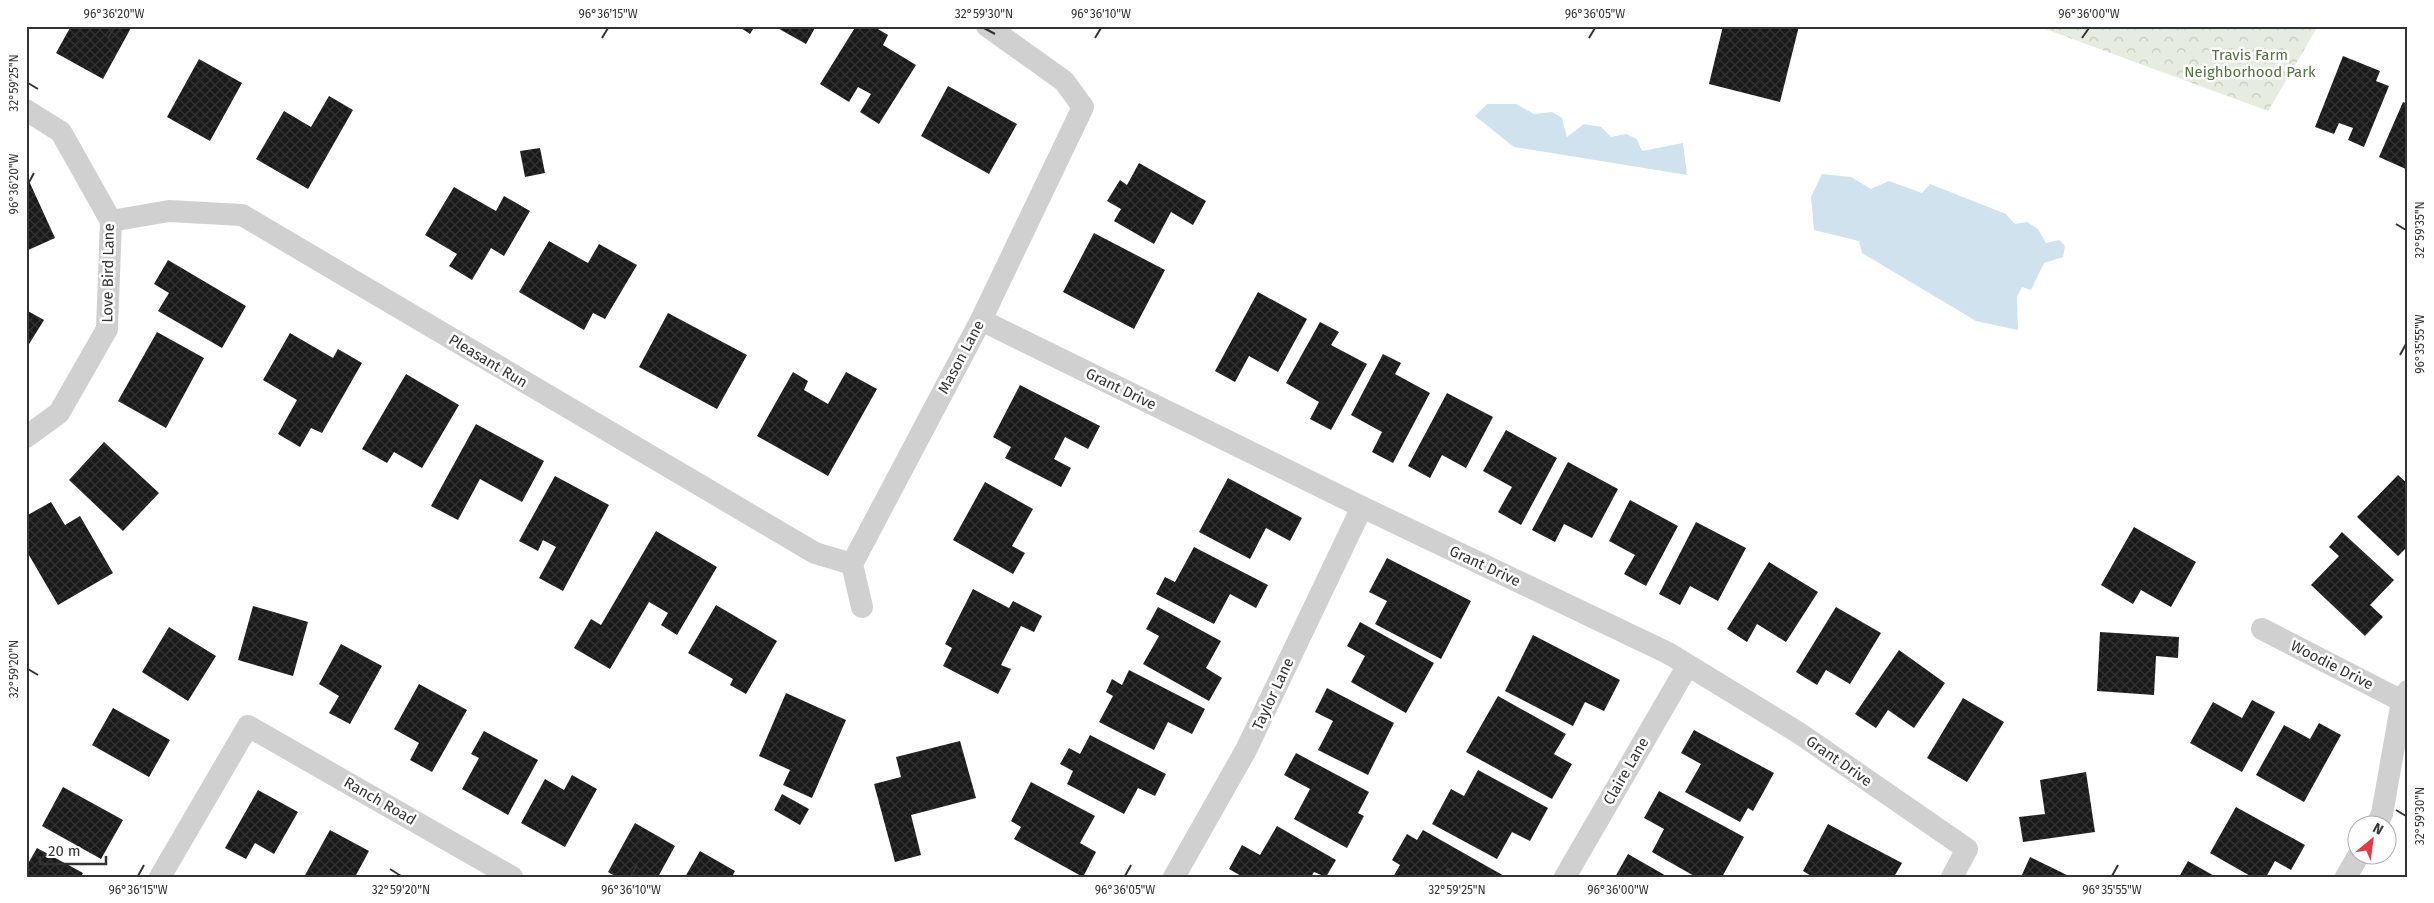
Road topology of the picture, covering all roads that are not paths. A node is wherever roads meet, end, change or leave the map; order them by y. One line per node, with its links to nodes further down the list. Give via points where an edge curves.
1 (986, 26): 4 (street, Mason Lane, via 1064,81 1084,107)
2 (26, 110): 3 (street, Love Bird Lane, via 62,132)
3 (111, 221): 5 (street, Love Bird Lane, via 107,329 59,413); 7 (street, Pleasant Run, via 169,211 242,215 815,553)
4 (981, 320): 6 (street, Grant Drive); 7 (street, Mason Lane)
5 (26, 437)
6 (1362, 507): 10 (street, Grant Drive); 16 (street, Taylor Lane, via 1246,750)
7 (852, 564): 8 (street)
8 (862, 607)
9 (2262, 629): 11 (street, Woodie Drive)
10 (1688, 665): 17 (street, Claire Lane); 18 (street, Grant Drive, via 1799,733 1967,849)
11 (2405, 696): 12 (street)
12 (2381, 816)
13 (2352, 866): 19 (street)
14 (504, 875): 15 (street, Ranch Road, via 248,726)
15 (160, 877)
16 (1174, 877)
17 (1565, 877)
18 (1952, 877)
19 (2346, 877)

